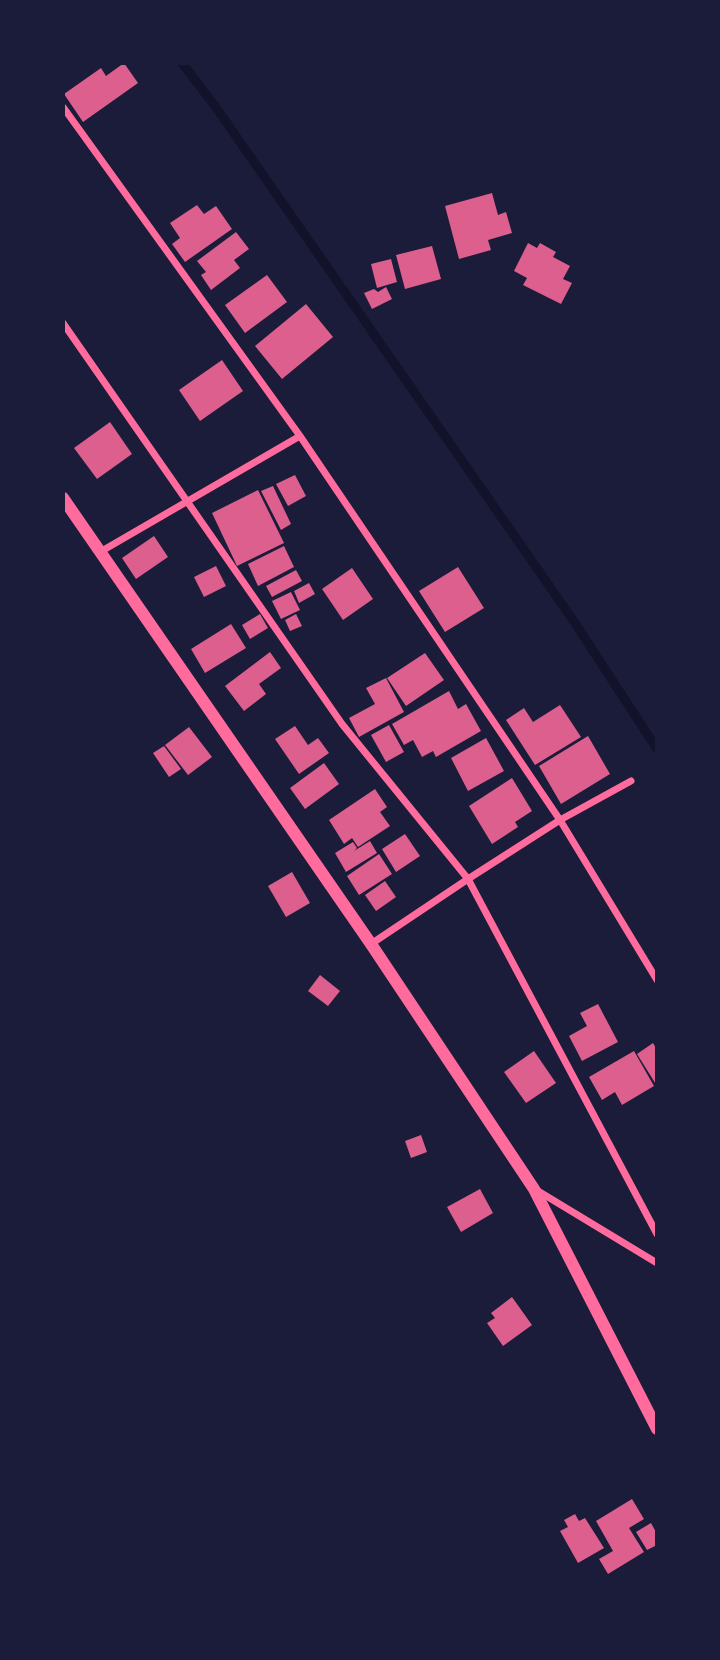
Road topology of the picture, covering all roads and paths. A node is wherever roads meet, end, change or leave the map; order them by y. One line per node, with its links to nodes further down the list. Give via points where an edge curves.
1 (63, 107): 3 (street)
2 (63, 323): 5 (street)
3 (300, 436): 5 (street); 8 (street)
4 (63, 498): 6 (street)
5 (188, 501): 6 (street); 9 (street, via 342,724)
6 (100, 552): 10 (street)
7 (631, 781): 8 (street)
8 (560, 820): 9 (street); 11 (street)
9 (468, 879): 10 (street); 13 (street)
10 (371, 944): 12 (street)
11 (657, 979)
12 (534, 1189): 14 (street); 15 (street)
13 (657, 1234)
14 (657, 1263)
15 (657, 1429)

